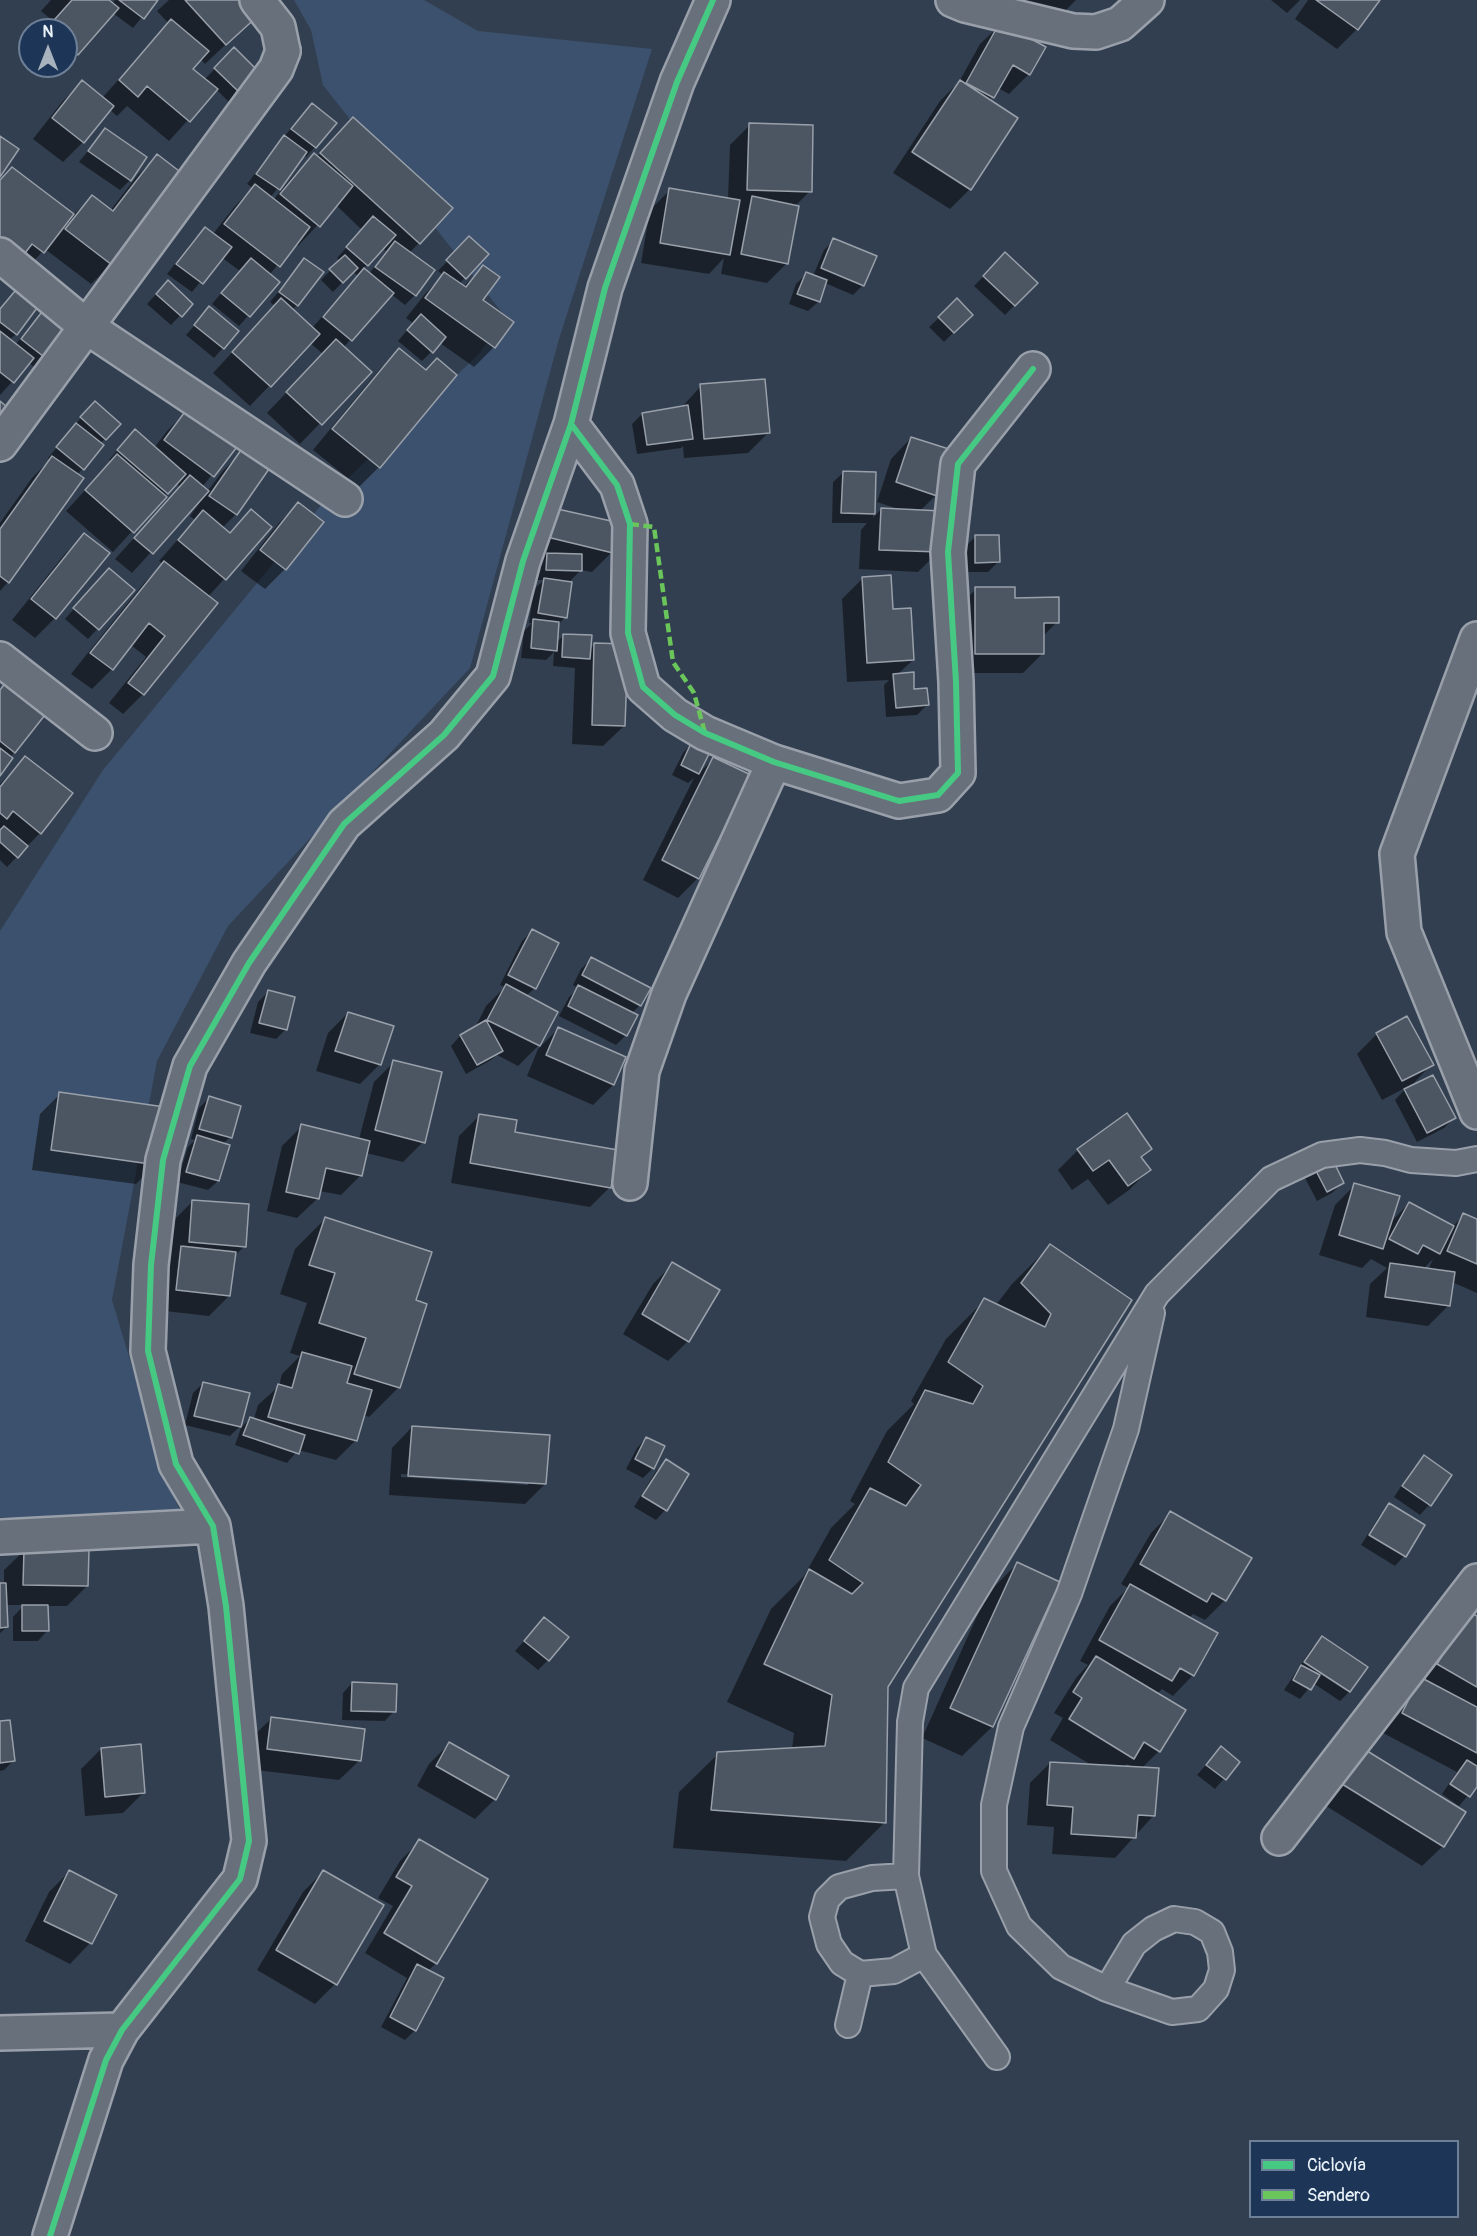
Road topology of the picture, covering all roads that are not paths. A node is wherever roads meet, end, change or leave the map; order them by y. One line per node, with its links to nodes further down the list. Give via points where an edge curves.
1 (257, 0): 6 (street, via 278,27 284,51 276,69)
2 (713, 0): 8 (street, via 677,81 605,288)
3 (954, 0): 4 (street, via 1072,31 1096,33 1120,24)
4 (1147, 0)
5 (0, 255): 6 (street)
6 (87, 327): 9 (street); 10 (street)
7 (1033, 369): 14 (street, via 958,464 948,552 958,772 938,795 899,801)
8 (571, 424): 14 (street, via 616,485 630,524 628,633 643,687 675,716); 19 (street, via 523,561 493,676 444,735 344,824 249,963 189,1066 163,1160 151,1265 148,1351 176,1464)
9 (0, 444)
10 (345, 499)
11 (1477, 639): 15 (street, via 1397,854 1404,932)
12 (0, 659): 13 (street)
13 (95, 733)
14 (774, 762): 17 (street, via 669,994 642,1071)
15 (1477, 1112)
16 (1477, 1159): 18 (lane, via 1456,1163 1411,1160 1360,1150 1322,1155 1271,1179)
17 (630, 1184)
18 (1157, 1294): 23 (lane, via 915,1688 910,1722); 26 (lane, via 1126,1429 1069,1594 1011,1727 994,1805 994,1871 1019,1926 1061,1967)
19 (213, 1526): 20 (street); 28 (street, via 226,1606 249,1841 240,1879)
20 (0, 1537)
21 (1477, 1581): 22 (street)
22 (1279, 1838)
23 (906, 1876): 24 (lane); 25 (lane, via 872,1878 839,1887 827,1899 822,1917 830,1944 842,1963)
24 (924, 1955): 25 (lane, via 894,1971); 30 (lane)
25 (860, 1974): 27 (lane)
26 (1107, 1989): 26 (lane, via 1172,2012 1198,2009 1216,1989 1222,1970 1212,1932 1195,1922 1174,1919 1153,1929 1134,1944)
27 (849, 2025)
28 (122, 2030): 29 (street); 31 (street, via 106,2061)
29 (0, 2033)
30 (997, 2057)
31 (50, 2236)

